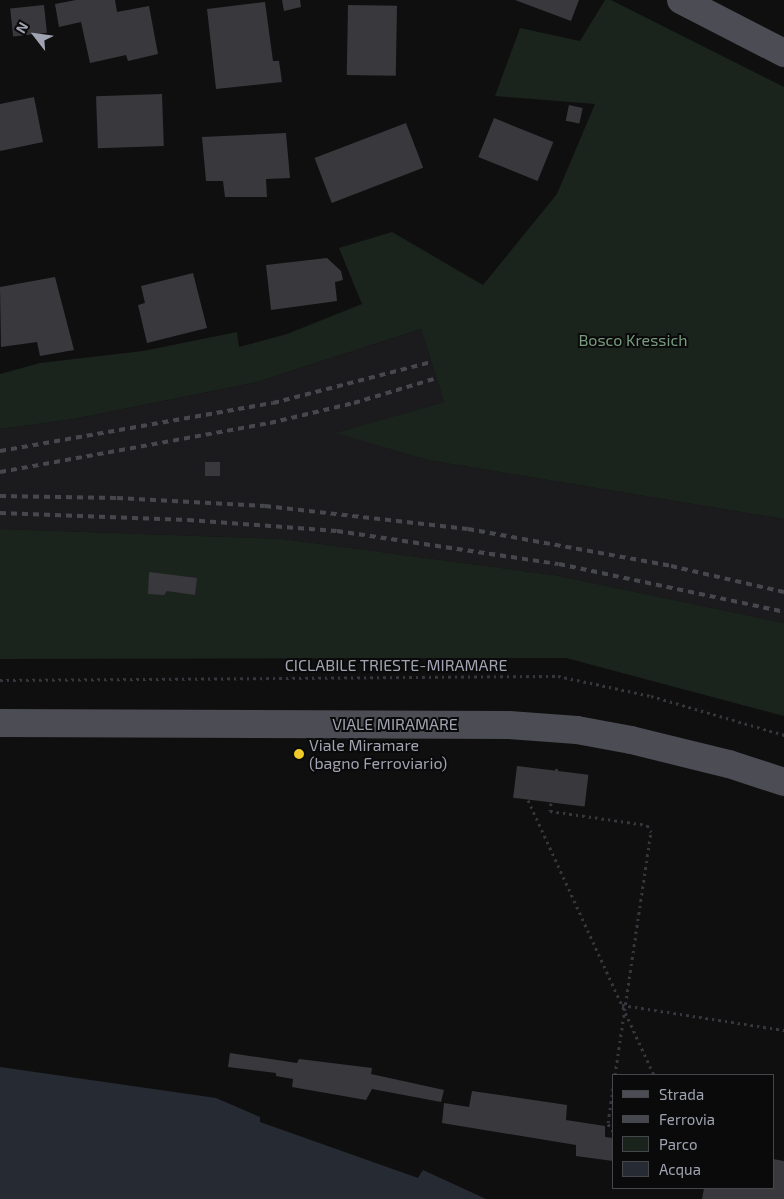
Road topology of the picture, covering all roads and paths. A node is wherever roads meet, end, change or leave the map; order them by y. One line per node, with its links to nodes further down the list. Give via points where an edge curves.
1 (682, 0): 2 (main road)
2 (784, 53)
3 (0, 680): 5 (path, CICLABILE TRIESTE-MIRAMARE, via 558,676 651,696)
4 (0, 722): 6 (main road, VIALE MIRAMARE, via 509,725 577,730 730,764)
5 (784, 735)
6 (784, 782)
7 (528, 800): 9 (path)
8 (551, 803): 11 (path, bridge, via 550,811 647,826 651,832)
9 (622, 1004): 10 (path); 12 (path)
10 (784, 1030)
11 (615, 1074)
12 (654, 1074)
13 (612, 1095): 14 (path, via 608,1124)
14 (612, 1130)

